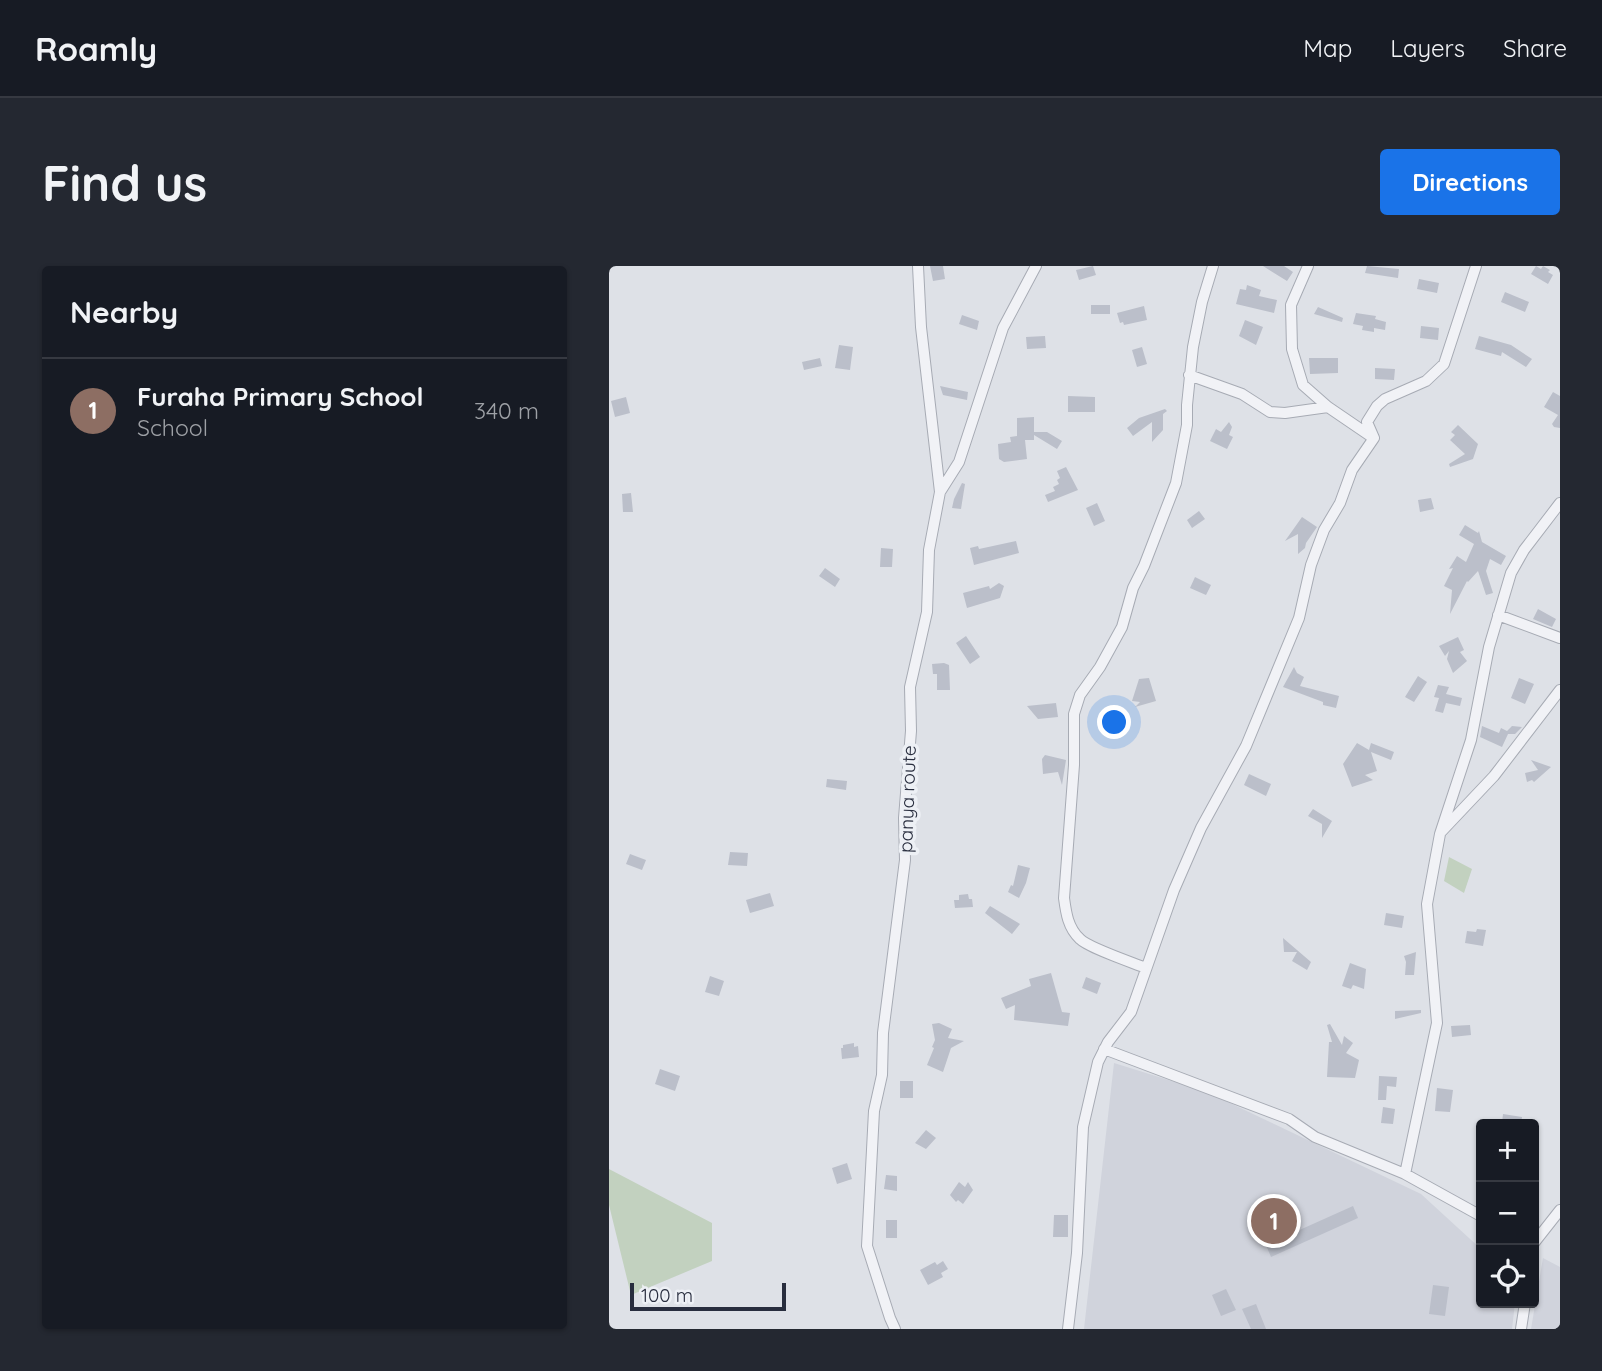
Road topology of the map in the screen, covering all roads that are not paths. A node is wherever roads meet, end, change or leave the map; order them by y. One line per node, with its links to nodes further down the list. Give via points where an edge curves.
1 (918, 266): 9 (street, panya route)
2 (1036, 266): 9 (street, via 1003,328 959,462)
3 (1213, 266): 6 (street)
4 (1308, 266): 7 (street, via 1291,305 1292,349 1303,385)
5 (1476, 266): 8 (street, via 1444,364 1426,381 1377,406 1367,422)
6 (1189, 375): 7 (street, via 1242,394 1270,412); 15 (street, via 1187,425 1176,482 1122,627 1080,695 1072,740 1064,898 1069,924 1081,940)
7 (1328, 407): 8 (street)
8 (1374, 438): 15 (street, via 1352,470 1324,530 1299,618 1246,746 1201,828)
9 (940, 492): 22 (street, panya route, via 929,550 927,612 910,687 905,860 882,1075 874,1111 870,1184 867,1246)
10 (1560, 503): 11 (street, via 1511,573)
11 (1498, 615): 12 (street); 14 (street, via 1471,740)
12 (1560, 638)
13 (1560, 690): 14 (street, via 1494,776)
14 (1440, 834): 17 (street, via 1427,904 1437,1023)
15 (1146, 968): 16 (street, via 1131,1012)
16 (1104, 1049): 17 (street, via 1289,1119 1315,1137); 23 (street, via 1083,1127)
17 (1405, 1174): 19 (street)
18 (1560, 1210): 20 (street)
19 (1476, 1213)
20 (1539, 1236)
21 (1524, 1308): 24 (street)
22 (895, 1329)
23 (1068, 1329)
24 (1521, 1329)

